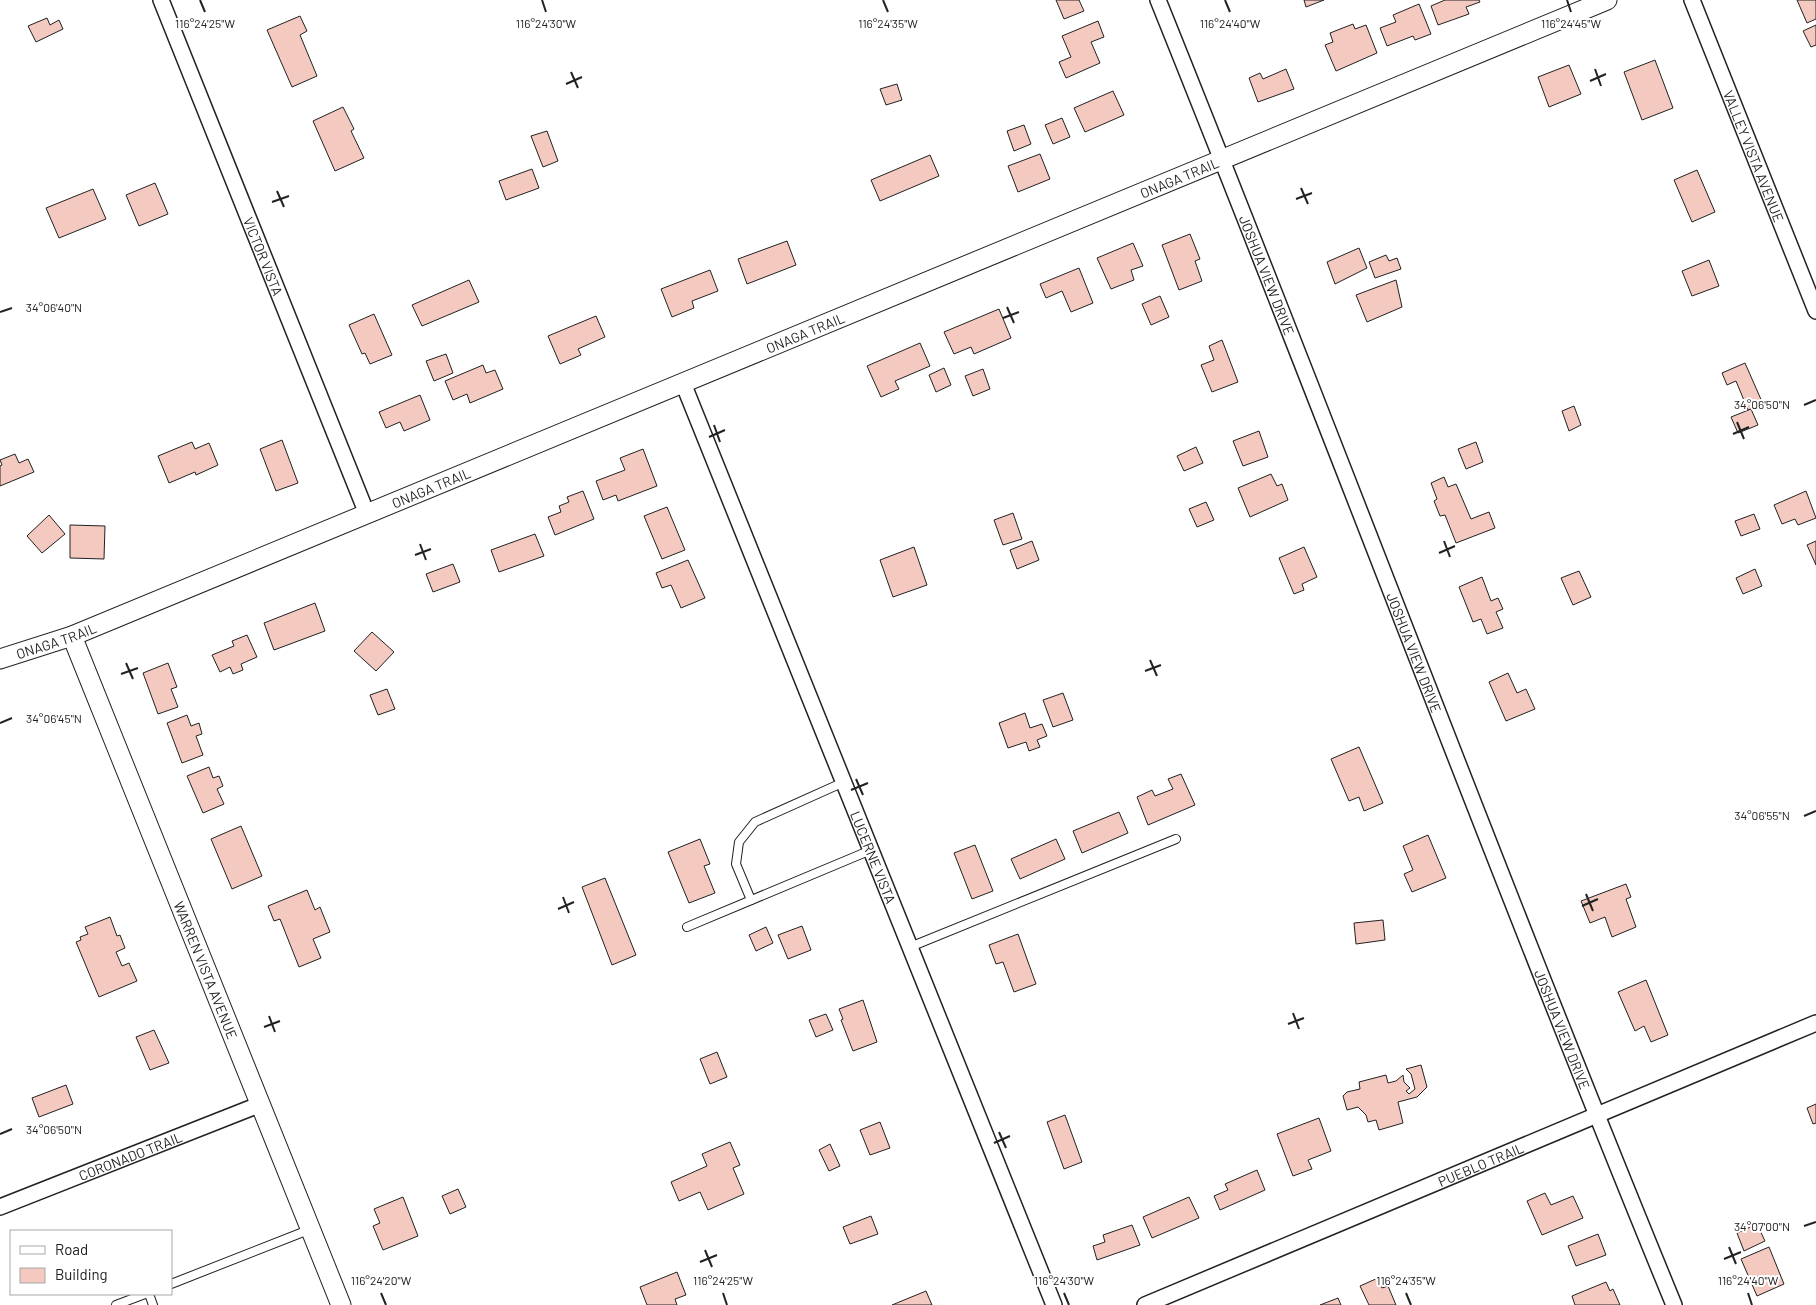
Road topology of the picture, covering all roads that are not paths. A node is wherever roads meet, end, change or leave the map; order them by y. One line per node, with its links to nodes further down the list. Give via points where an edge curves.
1 (161, 0): 8 (street, VICTOR VISTA)
2 (1158, 0): 5 (street, JOSHUA VIEW DRIVE)
3 (1607, 0): 5 (street, ONAGA TRAIL)
4 (1692, 0): 6 (street, VALLEY VISTA AVENUE)
5 (1222, 160): 7 (street, ONAGA TRAIL); 19 (street, JOSHUA VIEW DRIVE)
6 (1816, 311)
7 (683, 383): 8 (street, ONAGA TRAIL); 11 (street, LUCERNE VISTA)
8 (368, 514): 9 (street, ONAGA TRAIL)
9 (72, 636): 10 (street, ONAGA TRAIL); 18 (street, WARREN VISTA AVENUE)
10 (0, 659)
11 (844, 782): 13 (street, LUCERNE VISTA); 14 (lane, via 755,822 739,842 736,864)
12 (1176, 839): 16 (lane)
13 (871, 850): 14 (lane); 16 (street, LUCERNE VISTA)
14 (751, 900): 15 (lane)
15 (687, 927)
16 (910, 947): 26 (street, LUCERNE VISTA)
17 (1816, 1023): 19 (street, PUEBLO TRAIL)
18 (261, 1104): 20 (street, CORONADO TRAIL); 21 (street, WARREN VISTA AVENUE)
19 (1596, 1115): 27 (street, PUEBLO TRAIL); 28 (street, JOSHUA VIEW DRIVE)
20 (0, 1207)
21 (311, 1229): 22 (lane); 25 (street, WARREN VISTA AVENUE)
22 (172, 1284)
23 (144, 1295): 24 (lane)
24 (116, 1305)
25 (341, 1305)
26 (1054, 1305)
27 (1145, 1305)
28 (1674, 1305)

